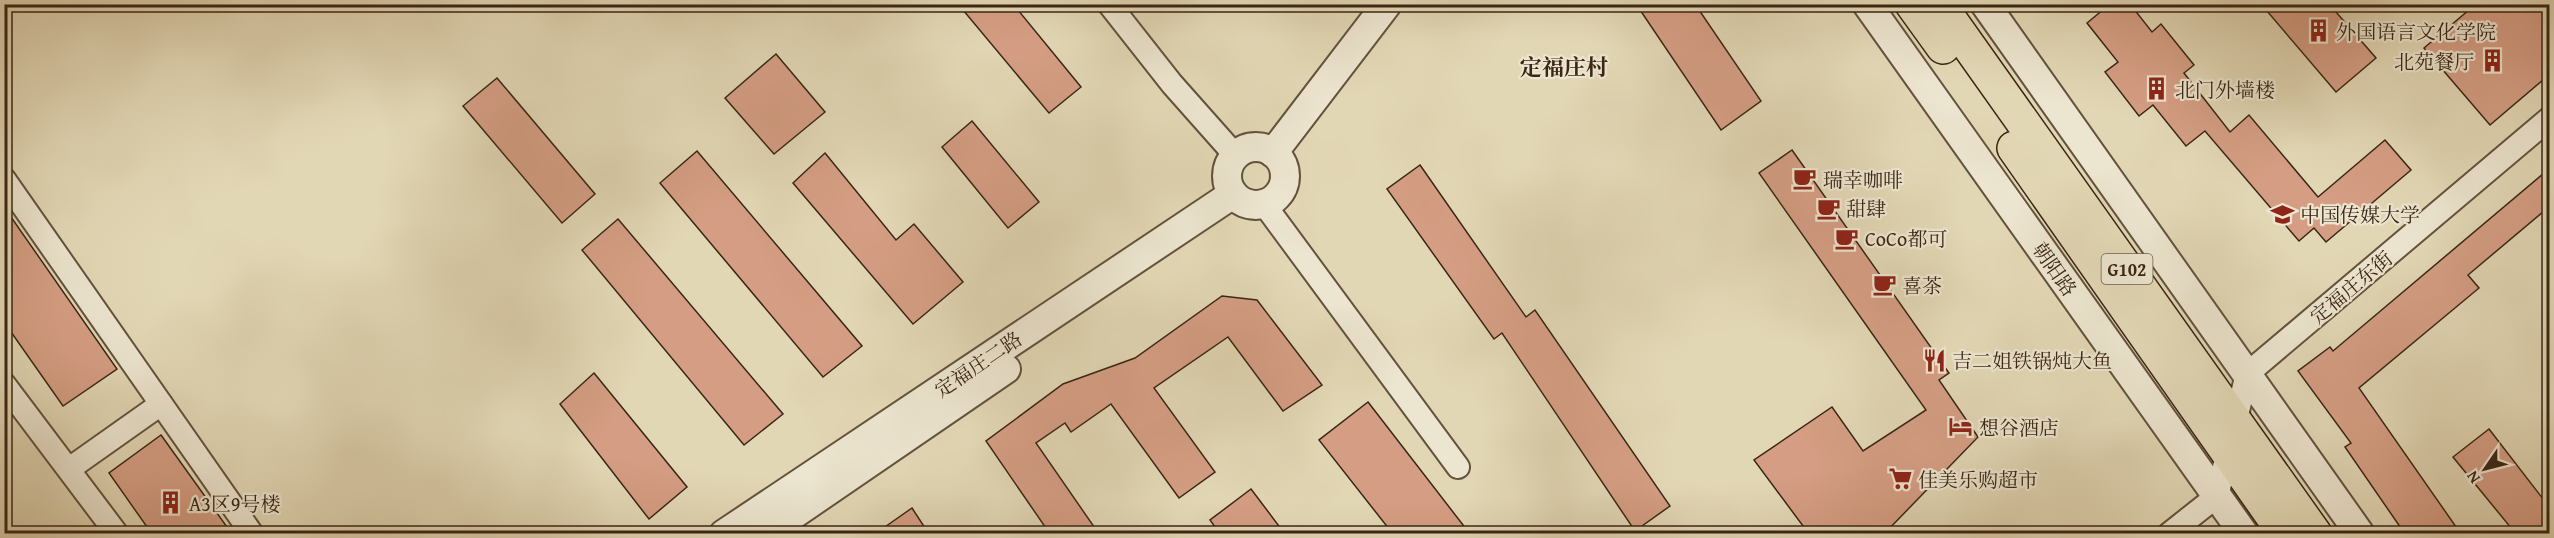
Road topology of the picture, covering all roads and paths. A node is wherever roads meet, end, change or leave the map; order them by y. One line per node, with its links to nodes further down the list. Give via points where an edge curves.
1 (1109, 4): 9 (street)
2 (1387, 4): 8 (street)
3 (1867, 4): 19 (street, 朝阳路)
4 (1912, 4): 16 (highway, 朝阳路 / G102)
5 (1939, 4): 15 (highway, G102)
6 (1985, 4): 12 (street)
7 (2550, 118): 12 (street, 定福庄东街)
8 (1273, 153): 9 (street, via 1257,147); 11 (street, 定福庄二路, via 1284,167 1284,183 1277,196)
9 (1235, 155): 11 (street, via 1228,165 1227,177)
10 (4, 179): 14 (street)
11 (1248, 201): 17 (street); 22 (street, 定福庄二路); 23 (street, 定福庄二路)
12 (2247, 374): 15 (street); 28 (street)
13 (4, 384): 18 (street)
14 (161, 404): 18 (street); 21 (street)
15 (2236, 421): 16 (street); 27 (highway, G102)
16 (2228, 454): 19 (street); 26 (highway, 朝阳路 / G102)
17 (1458, 467)
18 (69, 469): 20 (street)
19 (2217, 496): 24 (street); 25 (street, 朝阳路)
20 (117, 534)
21 (252, 534)
22 (724, 534)
23 (765, 534)
24 (2169, 534)
25 (2244, 534)
26 (2285, 534)
27 (2315, 534)
28 (2360, 534)

